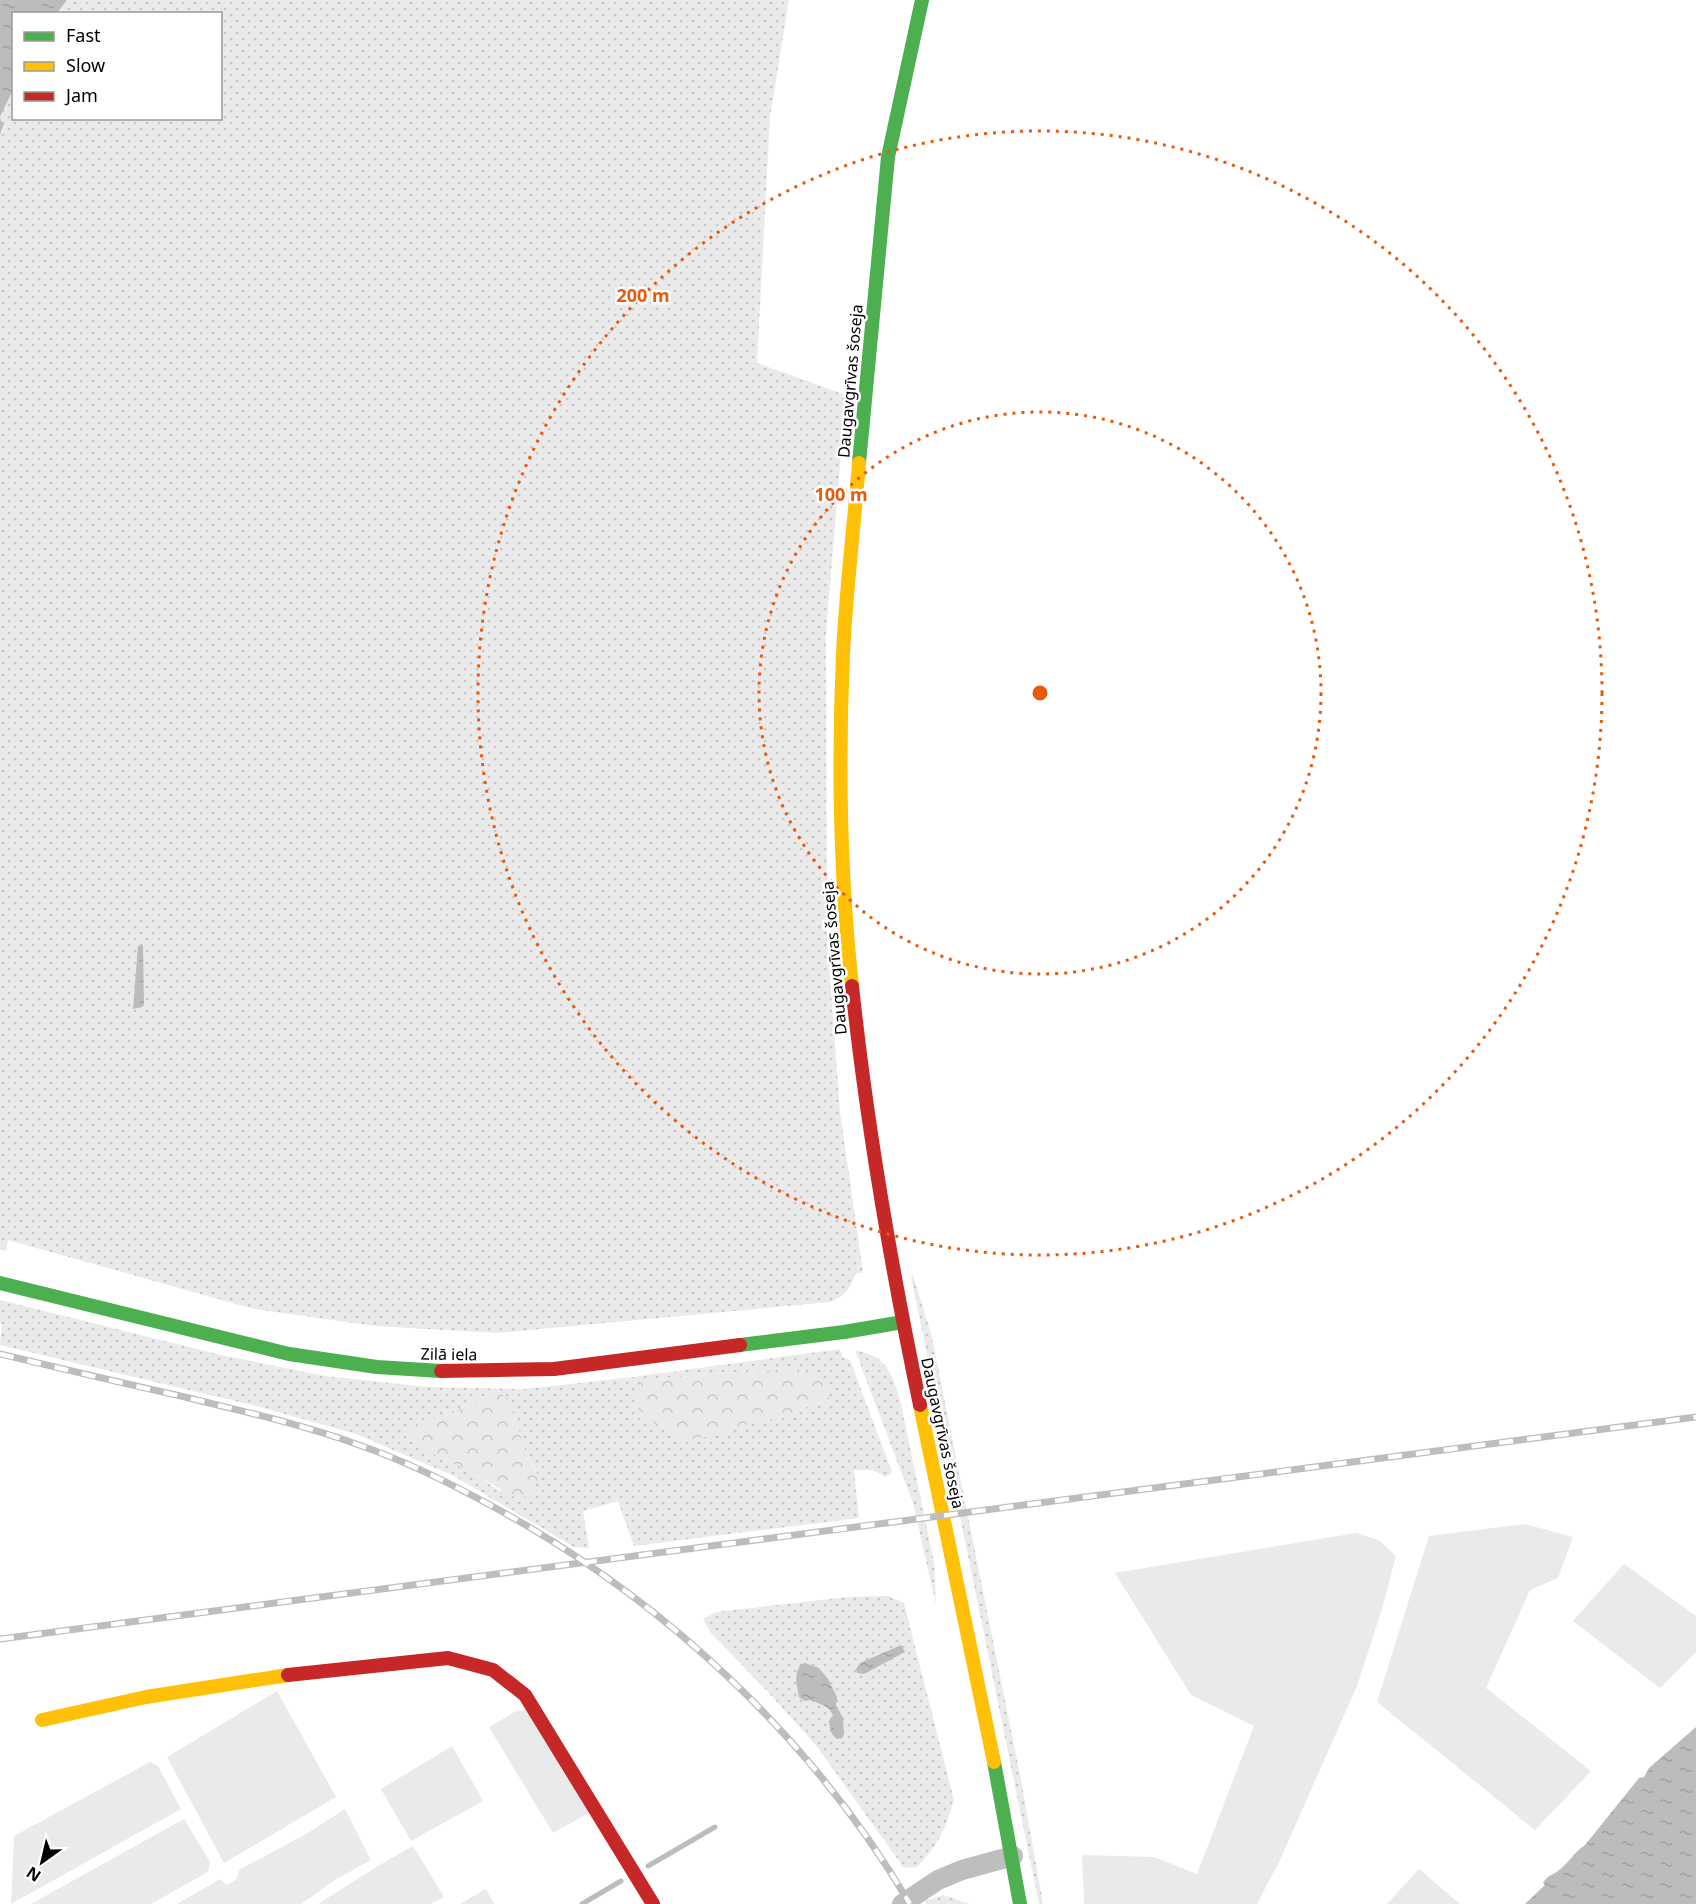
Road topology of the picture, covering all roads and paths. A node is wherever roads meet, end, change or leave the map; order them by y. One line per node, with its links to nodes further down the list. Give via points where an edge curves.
1 (922, 0): 3 (main road, Daugavgrīvas šoseja, via 888,157 844,641 841,752 842,862 850,972 874,1161)
2 (0, 1283): 3 (main road, Zilā iela, via 289,1354 377,1367 462,1372 554,1369)
3 (903, 1322): 5 (main road, Daugavgrīvas šoseja)
4 (42, 1720): 6 (main road, via 146,1697 294,1674 448,1658 493,1670 525,1695)
5 (1013, 1856): 7 (street, via 938,1880); 8 (main road, Daugavgrīvas šoseja)
6 (653, 1904)
7 (902, 1904)
8 (1020, 1904)

